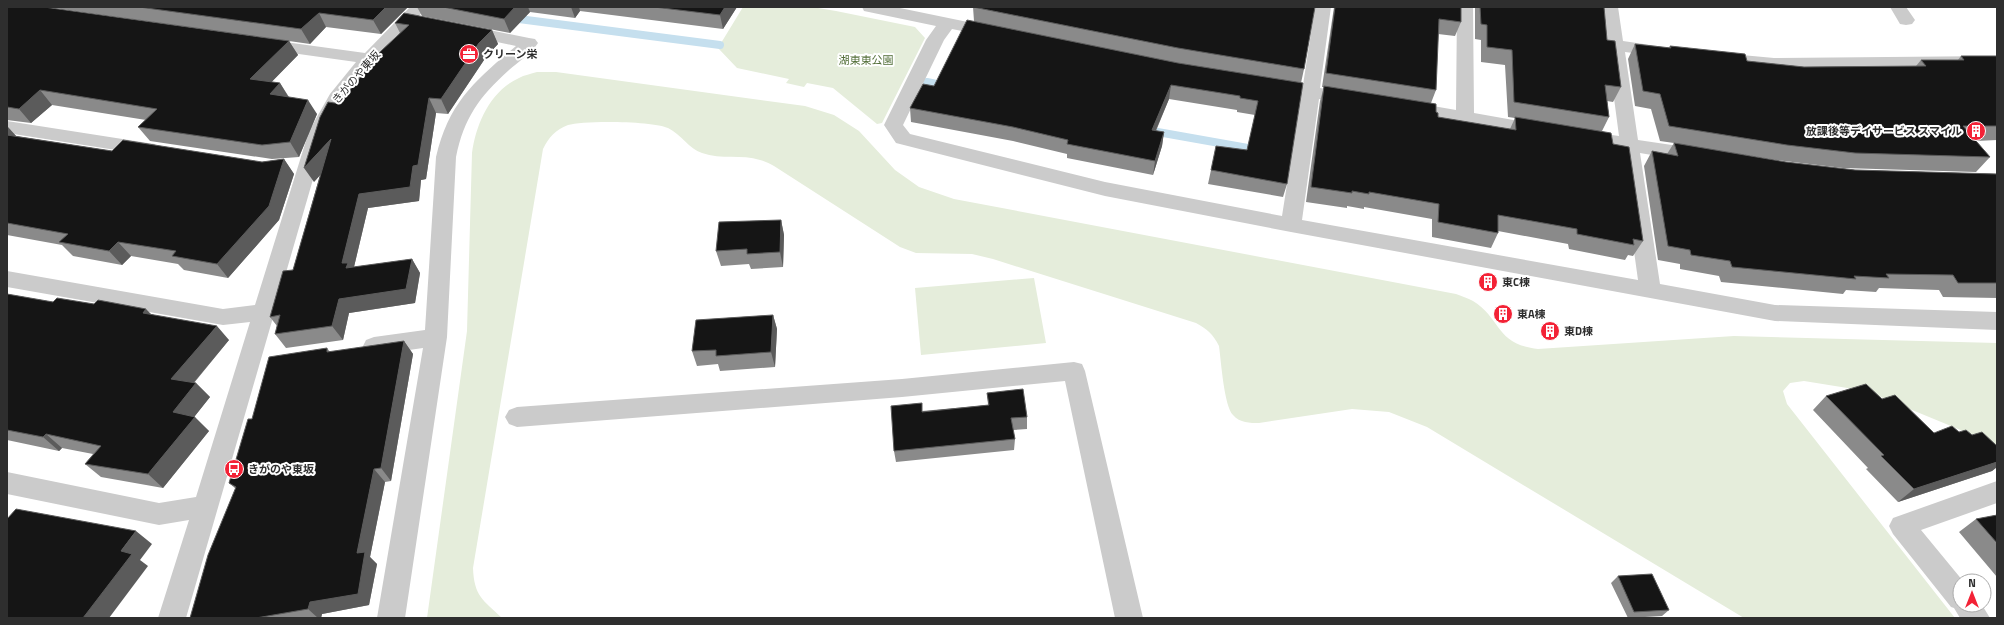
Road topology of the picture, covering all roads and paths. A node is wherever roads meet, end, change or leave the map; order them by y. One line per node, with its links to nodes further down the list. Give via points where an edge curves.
1 (870, 7): 5 (street)
2 (1323, 7): 15 (street)
3 (1465, 7): 18 (street)
4 (1610, 7): 9 (street)
5 (937, 16): 7 (street); 25 (street, via 935,40 893,125 903,139 1104,189)
6 (425, 19): 12 (street, きがのや東坂); 30 (street, via 529,43 483,83 456,119 449,138)
7 (1007, 35)
8 (246, 41): 12 (street)
9 (1616, 45): 10 (street); 20 (street)
10 (1683, 54)
11 (1706, 56): 13 (street, via 1774,64)
12 (371, 59): 23 (street, きがのや東坂, via 344,87 329,109 318,131)
13 (1997, 62)
14 (1255, 83): 15 (street)
15 (1310, 92): 16 (street); 25 (street)
16 (1372, 102)
17 (1395, 106): 18 (street)
18 (1465, 117): 20 (street)
19 (7, 127): 21 (street)
20 (1630, 144): 22 (street); 27 (street)
21 (163, 151)
22 (1714, 158)
23 (308, 164): 24 (street); 28 (street, きがのや東坂)
24 (287, 167)
25 (1291, 225): 27 (street)
26 (7, 279): 28 (street, via 223,317)
27 (1650, 291): 29 (street, via 1775,313)
28 (264, 312): 33 (street, きがのや東坂)
29 (1997, 321)
30 (436, 337): 31 (street); 40 (street)
31 (350, 349)
32 (272, 361): 33 (street)
33 (248, 364): 37 (street, きがのや東坂)
34 (517, 417): 41 (street, via 902,388 1074,371)
35 (7, 483): 37 (street, via 159,514)
36 (1997, 492): 38 (street, via 1902,526)
37 (206, 506): 39 (street, きがのや東坂)
38 (1952, 588)
39 (172, 618)
40 (391, 618)
41 (1129, 618)

